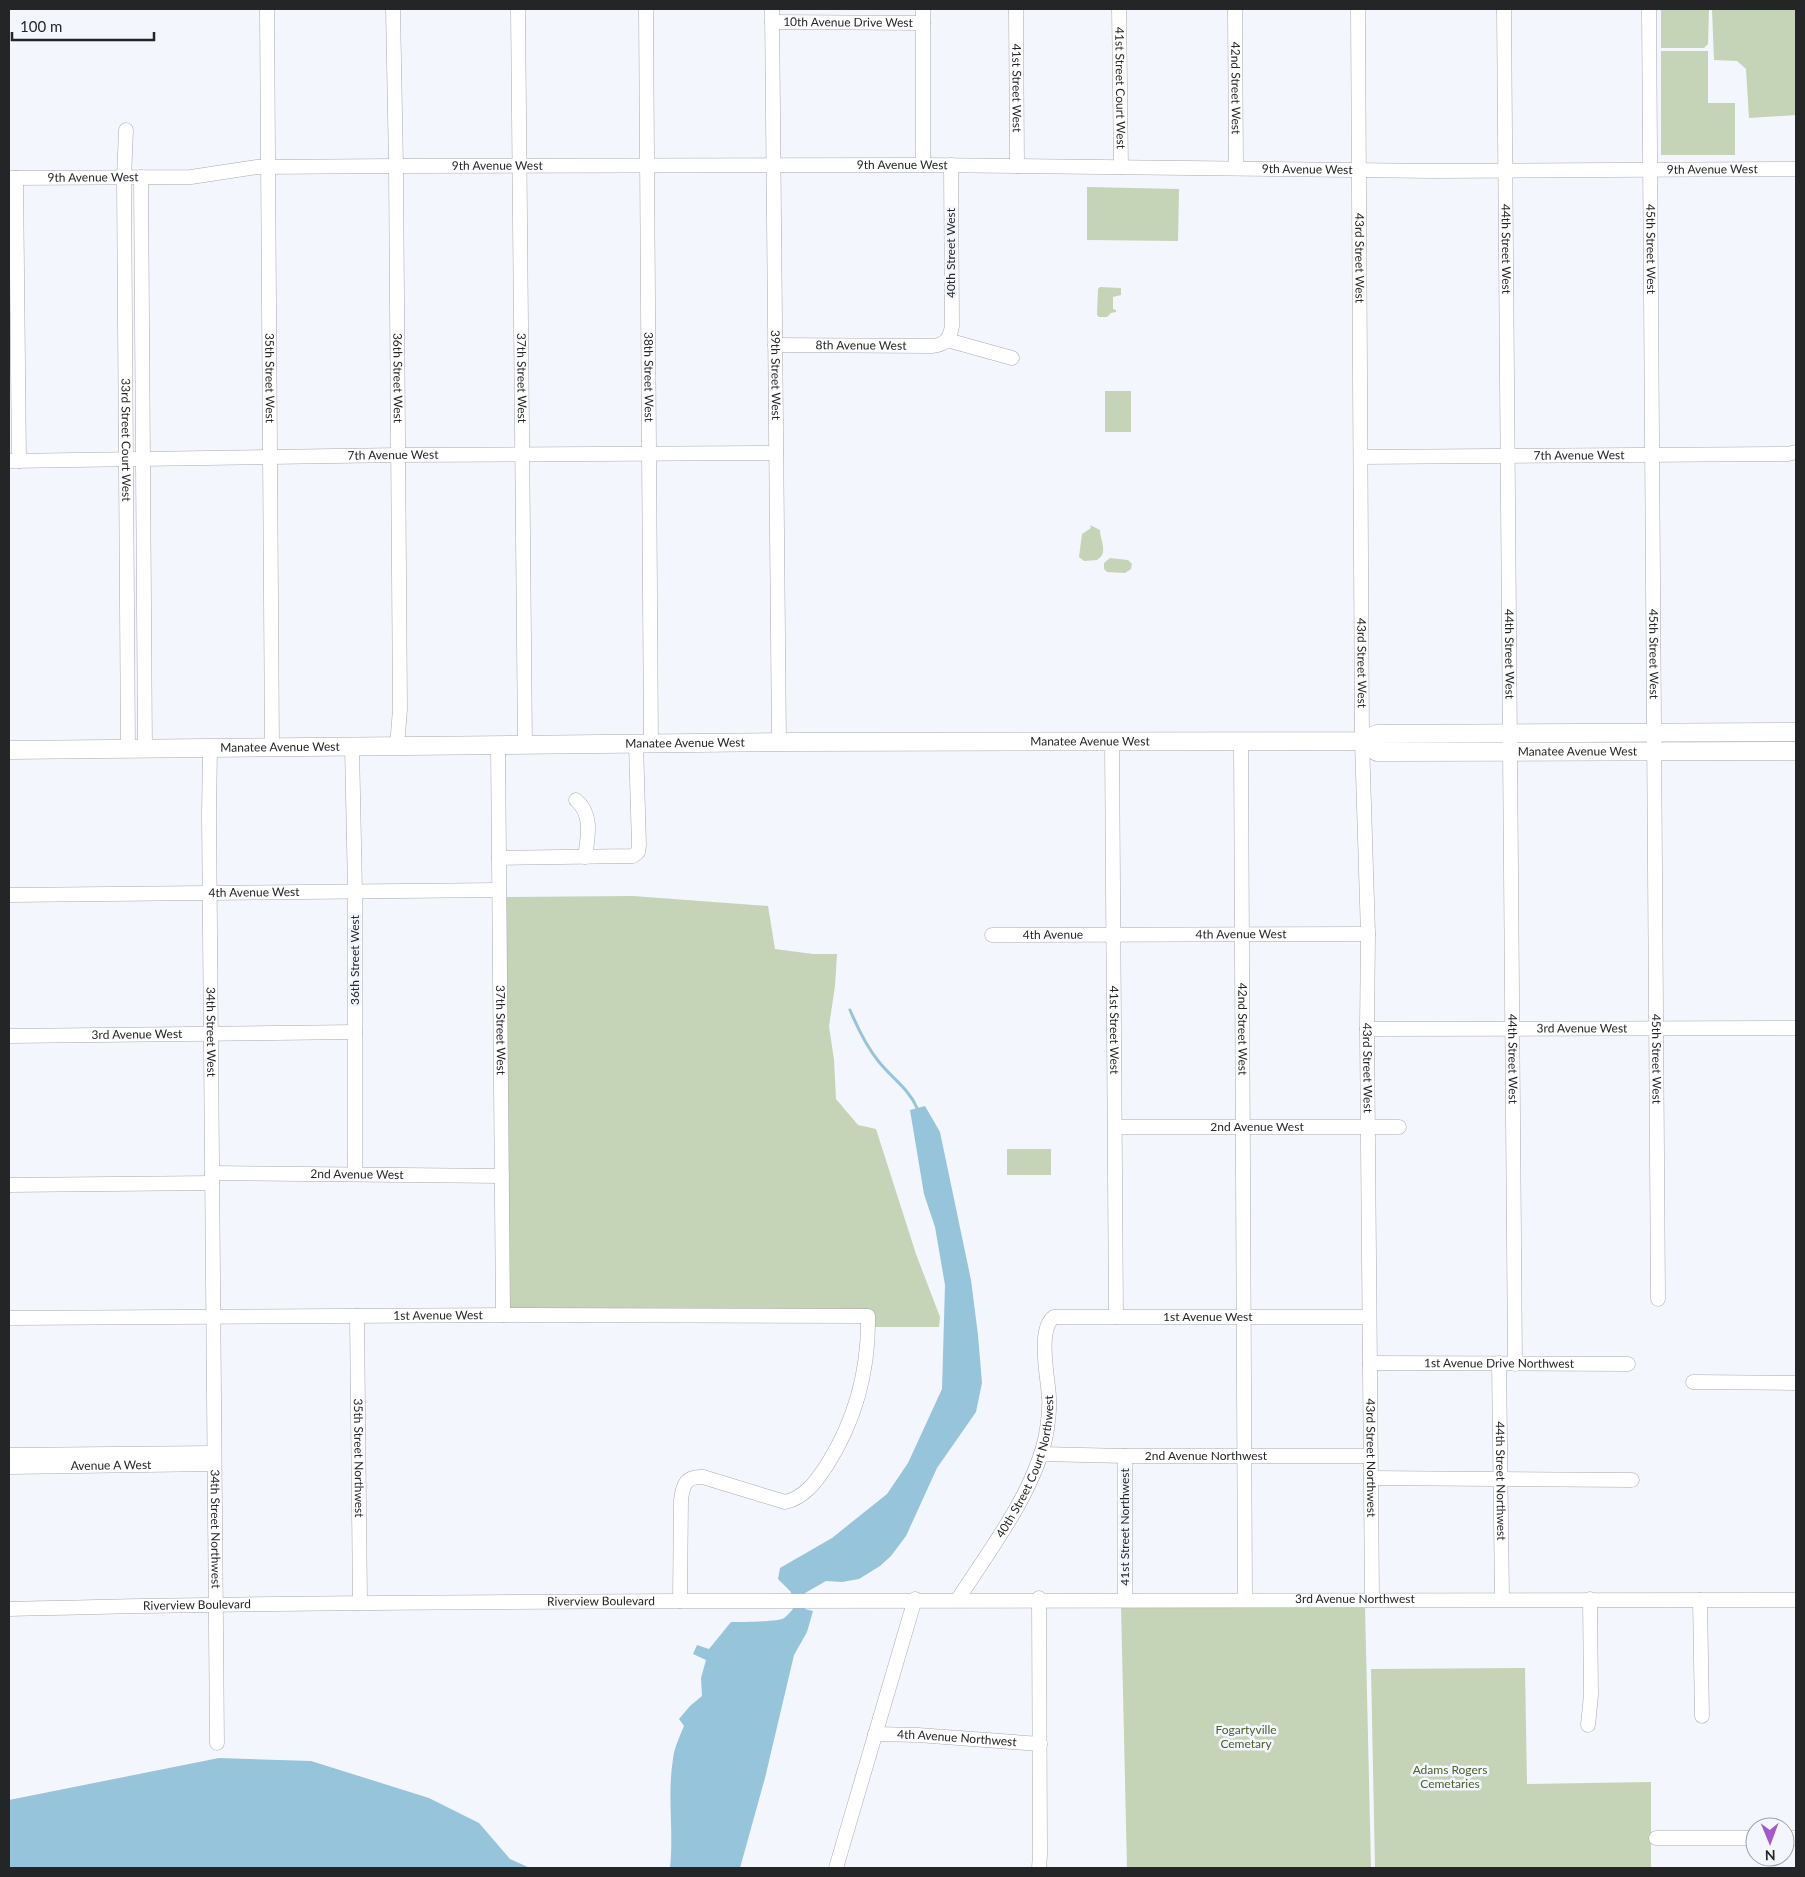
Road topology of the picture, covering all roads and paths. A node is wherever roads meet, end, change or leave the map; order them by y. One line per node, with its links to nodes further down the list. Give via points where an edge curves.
1 (267, 9): 19 (street, 35th Street West)
2 (393, 9): 20 (street, 36th Street West)
3 (518, 9): 14 (street, 37th Street West)
4 (646, 9): 15 (street, 38th Street West)
5 (1016, 9): 21 (street, 41st Street West)
6 (1119, 9): 22 (street, 41st Street Court West)
7 (1235, 9): 23 (street, 42nd Street West)
8 (1358, 9): 26 (street, 43rd Street West)
9 (1504, 9): 27 (street, 44th Street West)
10 (1649, 9): 24 (street, 45th Street West)
11 (772, 15): 12 (street, 10th Avenue Drive West); 16 (street, 39th Street West)
12 (923, 16): 17 (street)
13 (126, 130): 30 (street, 33rd Street Court West)
14 (519, 165): 15 (street, 9th Avenue West); 20 (street, 9th Avenue West); 36 (street, 37th Street West)
15 (647, 165): 16 (street, 9th Avenue West); 37 (street, 38th Street West)
16 (773, 165): 17 (street, 9th Avenue West); 32 (street, 39th Street West)
17 (923, 165): 18 (street, 9th Avenue West)
18 (950, 165): 21 (street, 9th Avenue West); 31 (street, 40th Street West, via 952,326)
19 (268, 166): 20 (street, 9th Avenue West); 28 (street, 9th Avenue West, via 191,177); 40 (street, 35th Street West)
20 (396, 166): 38 (street, 36th Street West)
21 (1017, 166): 22 (street, 9th Avenue West)
22 (1121, 167): 23 (street, 9th Avenue West)
23 (1236, 168): 26 (street, 9th Avenue West)
24 (1650, 168): 25 (street, 9th Avenue West); 27 (street, 9th Avenue West); 39 (street, 45th Street West)
25 (1796, 169)
26 (1360, 170): 27 (street, 9th Avenue West); 42 (street, 43rd Street West)
27 (1505, 170): 41 (street, 44th Street West)
28 (141, 177): 30 (street, 9th Avenue West); 44 (street, 33rd Street Court West)
29 (12, 178): 30 (street, 9th Avenue West); 45 (street)
30 (124, 178): 43 (street, 33rd Street Court West)
31 (947, 340): 32 (street, 8th Avenue West, via 932,346); 33 (street)
32 (775, 345): 35 (street, 39th Street West)
33 (1012, 358)
34 (1796, 452): 39 (street, 7th Avenue West)
35 (776, 453): 37 (street, 7th Avenue West); 52 (street, 39th Street West)
36 (522, 454): 37 (street, 7th Avenue West); 38 (street, 7th Avenue West); 56 (street, 37th Street West)
37 (649, 454): 53 (street, 38th Street West)
38 (399, 455): 40 (street, 7th Avenue West); 54 (street, 36th Street West, via 400,709)
39 (1652, 455): 41 (street, 7th Avenue West); 48 (street, 45th Street West)
40 (269, 456): 44 (street, 7th Avenue West); 57 (street, 35th Street West)
41 (1508, 456): 42 (street, 7th Avenue West); 47 (street, 44th Street West)
42 (1361, 457): 51 (street, 43rd Street West)
43 (125, 459): 44 (street, 7th Avenue West); 45 (street, 7th Avenue West); 60 (street, 33rd Street Court West)
44 (143, 460): 60 (street, 33rd Street Court West)
45 (14, 461)
46 (1796, 732): 48 (main road, Manatee Avenue West)
47 (1509, 733): 48 (main road, Manatee Avenue West); 51 (main road, Manatee Avenue West, via 1377,734); 63 (street, 44th Street West)
48 (1654, 733): 64 (street, 45th Street West)
49 (1112, 741): 50 (main road, Manatee Avenue West); 52 (main road, Manatee Avenue West); 75 (street, 41st Street West)
50 (1241, 741): 51 (main road, Manatee Avenue West); 72 (street, 42nd Street West)
51 (1362, 741): 63 (main road, Manatee Avenue West, via 1378,752); 73 (street, 43rd Street West)
52 (780, 742): 53 (main road, Manatee Avenue West)
53 (644, 744): 56 (main road, Manatee Avenue West); 66 (street, 38th Street West, via 638,852 633,856)
54 (397, 746): 55 (main road, Manatee Avenue West); 58 (main road, Manatee Avenue West)
55 (498, 746): 56 (main road, Manatee Avenue West); 67 (street, 37th Street West)
56 (525, 746)
57 (272, 747): 58 (main road, Manatee Avenue West); 59 (main road, Manatee Avenue West)
58 (352, 747): 69 (street, 36th Street West)
59 (210, 748): 60 (main road, Manatee Avenue West); 70 (street, 34th Street West)
60 (137, 749): 61 (main road, Manatee Avenue West)
61 (9, 750)
62 (1796, 750): 64 (main road, Manatee Avenue West)
63 (1509, 751): 64 (main road, Manatee Avenue West); 78 (street, 44th Street West)
64 (1654, 751): 79 (street, 45th Street West)
65 (576, 800): 66 (street, via 584,806 587,815)
66 (585, 857): 67 (street)
67 (499, 858): 68 (street, 37th Street West)
68 (499, 890): 69 (street, 4th Avenue West); 88 (street, 37th Street West)
69 (355, 891): 70 (street, 4th Avenue West); 80 (street, 36th Street West)
70 (210, 892): 71 (street, 4th Avenue West); 81 (street, 34th Street West)
71 (9, 895)
72 (1241, 934): 73 (street, 4th Avenue West); 75 (street, 4th Avenue West); 83 (street, 42nd Street West)
73 (1368, 934): 77 (street, 43rd Street West)
74 (992, 935): 75 (street, 4th Avenue)
75 (1113, 935): 84 (street, 41st Street West)
76 (1796, 1028): 79 (street, 3rd Avenue West)
77 (1367, 1029): 78 (street, 3rd Avenue West); 85 (street, 43rd Street West)
78 (1512, 1029): 79 (street, 3rd Avenue West); 102 (street, 44th Street West)
79 (1656, 1029): 91 (street, 45th Street West)
80 (355, 1032): 81 (street, 3rd Avenue West); 87 (street, 36th Street West)
81 (210, 1033): 82 (street, 3rd Avenue West); 89 (street, 34th Street West)
82 (9, 1036)
83 (1242, 1126): 84 (street, 2nd Avenue West); 85 (street, 2nd Avenue West); 95 (street, 42nd Street West)
84 (1115, 1127): 98 (street, 41st Street West)
85 (1368, 1127): 86 (street, 2nd Avenue West); 96 (street, 43rd Street West)
86 (1399, 1127)
87 (356, 1174): 88 (street, 2nd Avenue West); 89 (street, 2nd Avenue West)
88 (502, 1176): 92 (street, 37th Street West)
89 (212, 1178): 90 (street, 2nd Avenue West); 93 (street, 34th Street West)
90 (9, 1185)
91 (1658, 1299)
92 (503, 1315): 94 (street, 1st Avenue West); 126 (street, 1st Avenue West, via 868,1316 866,1366 854,1411 838,1447 808,1490 785,1502 703,1477 691,1478 684,1484)
93 (213, 1316): 94 (street, 1st Avenue West); 97 (street, 1st Avenue West); 111 (street, 34th Street Northwest)
94 (356, 1316): 127 (street, 35th Street Northwest)
95 (1243, 1317): 96 (street, 1st Avenue West); 98 (street, 1st Avenue West); 110 (street, 42nd Street West)
96 (1369, 1317): 100 (street, 43rd Street Northwest)
97 (9, 1318)
98 (1116, 1318): 99 (street, 1st Avenue West, via 1061,1316)
99 (1049, 1320): 106 (street, 40th Street Court Northwest, via 1045,1339 1049,1412)
100 (1370, 1363): 101 (street, 1st Avenue Drive Northwest); 109 (street, 43rd Street Northwest)
101 (1499, 1364): 102 (street, 1st Avenue Drive Northwest); 114 (street, 44th Street Northwest)
102 (1515, 1364): 103 (street, 1st Avenue Drive Northwest)
103 (1628, 1364)
104 (1693, 1382): 105 (street)
105 (1796, 1383)
106 (1041, 1454): 108 (street, 2nd Avenue Northwest); 122 (street, 40th Street Court Northwest, via 1011,1517)
107 (9, 1455): 111 (street, Avenue A West)
108 (1125, 1456): 110 (street, 2nd Avenue Northwest); 117 (street, 41st Street Northwest)
109 (1370, 1456): 110 (street, 2nd Avenue Northwest); 113 (street, 43rd Street Northwest)
110 (1244, 1457): 118 (street, 42nd Street West)
111 (214, 1458): 112 (street, Avenue A West); 128 (street, 34th Street Northwest)
112 (9, 1467)
113 (1370, 1478): 114 (street); 119 (street, 43rd Street Northwest)
114 (1500, 1479): 115 (street); 120 (street, 44th Street Northwest)
115 (1632, 1480)
116 (1039, 1598): 117 (street, 3rd Avenue Northwest); 122 (street, 3rd Avenue Northwest); 134 (street)
117 (1125, 1598): 118 (street, 3rd Avenue Northwest)
118 (1245, 1598): 119 (street, 3rd Avenue Northwest)
119 (1372, 1598): 120 (street, 3rd Avenue Northwest)
120 (1502, 1598): 123 (street, 3rd Avenue Northwest)
121 (915, 1599): 122 (street, 3rd Avenue Northwest); 126 (street, Riverview Boulevard); 132 (street)
122 (958, 1599)
123 (1590, 1599): 124 (street, 3rd Avenue Northwest); 131 (street, via 1591,1695)
124 (1700, 1600): 125 (street, 3rd Avenue Northwest); 130 (street)
125 (1796, 1600)
126 (680, 1601): 127 (street, Riverview Boulevard)
127 (360, 1602): 128 (street, Riverview Boulevard)
128 (215, 1603): 129 (street, Riverview Boulevard); 133 (street, 34th Street Northwest)
129 (9, 1609)
130 (1702, 1716)
131 (1588, 1725)
132 (875, 1734): 134 (street, 4th Avenue Northwest); 137 (street)
133 (217, 1743)
134 (1040, 1744): 138 (street)
135 (1656, 1838): 136 (street)
136 (1745, 1838)
137 (836, 1868)
138 (1039, 1868)

